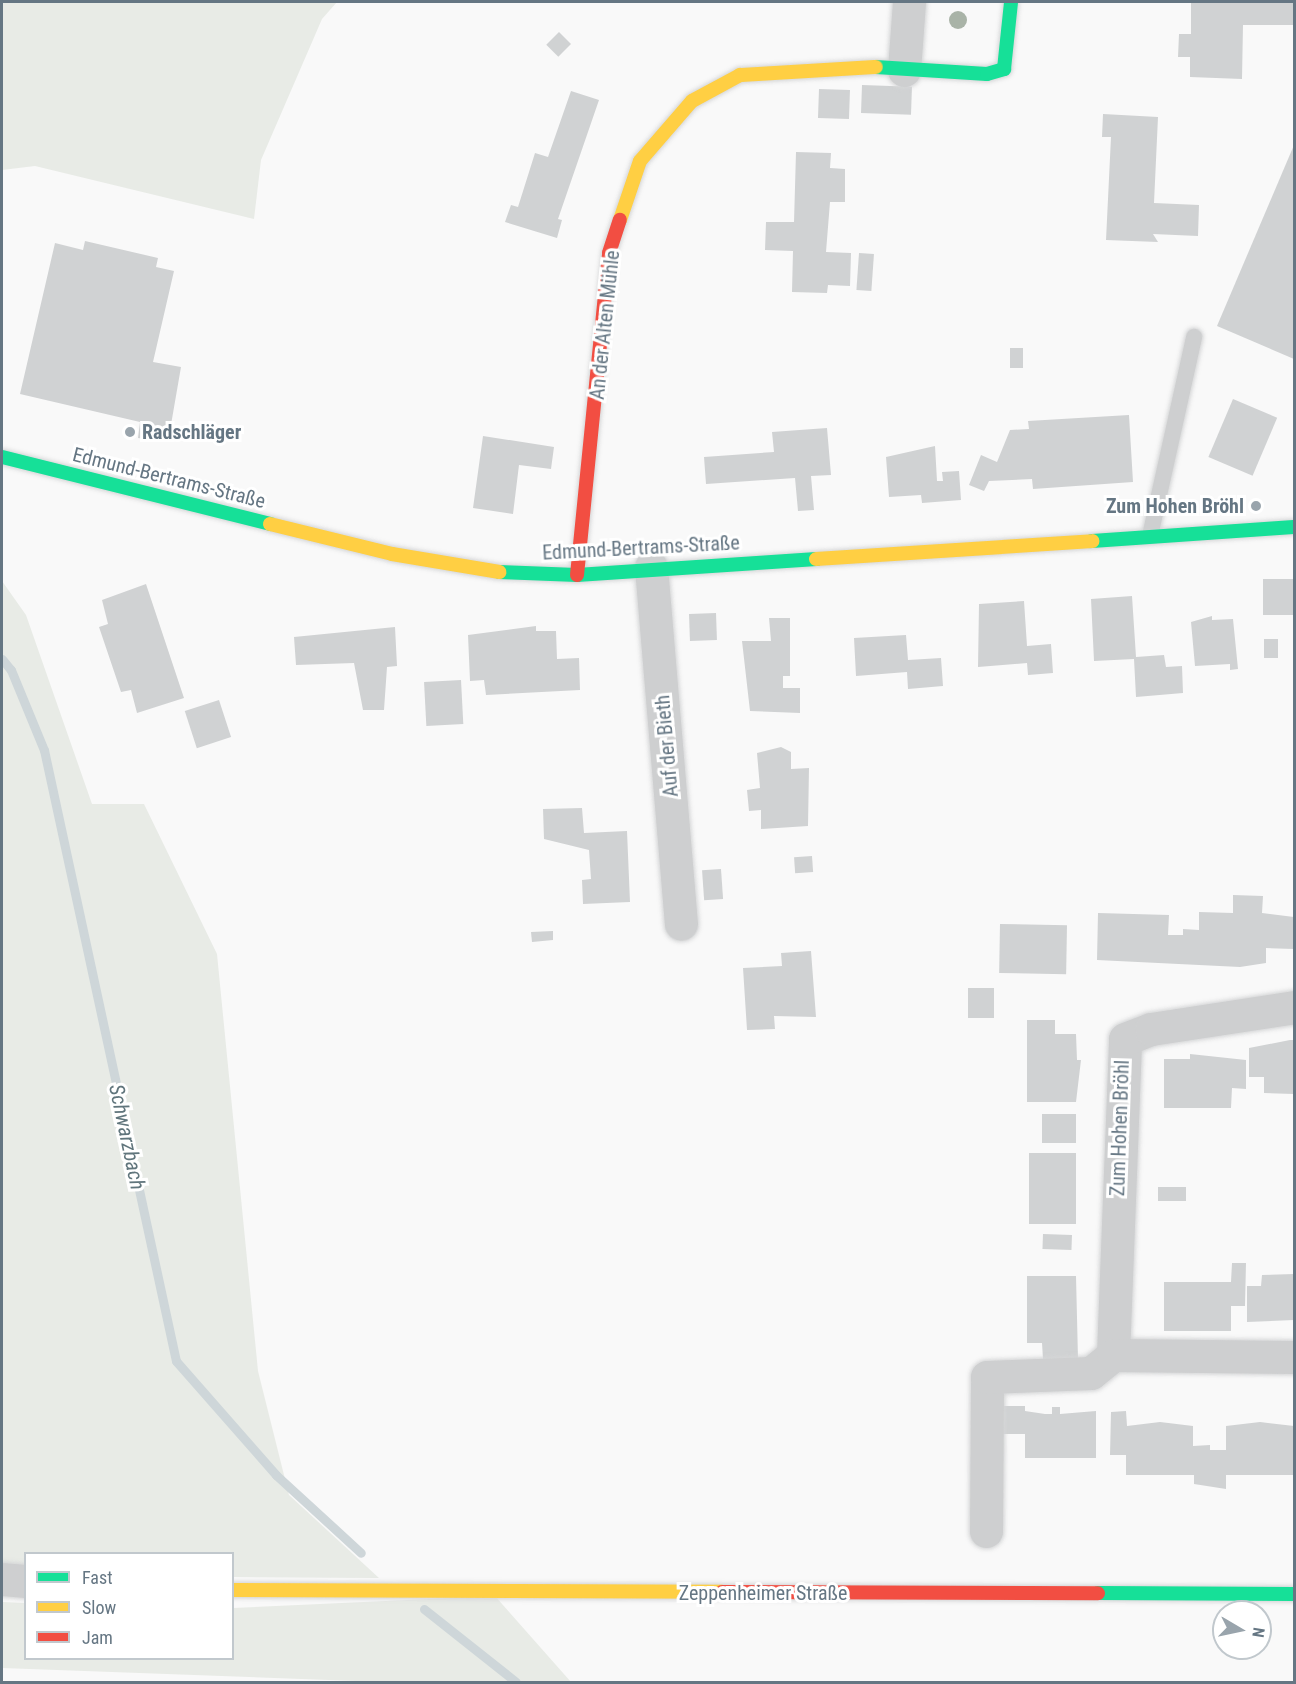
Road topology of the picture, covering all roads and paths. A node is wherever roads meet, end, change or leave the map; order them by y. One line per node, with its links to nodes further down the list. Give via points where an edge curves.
1 (909, 2): 3 (street)
2 (1011, 2): 3 (street, An der Alten Mühle, via 1004,69 987,74)
3 (904, 70): 9 (street, An der Alten Mühle, via 740,75 692,101 640,161 609,253)
4 (1194, 337): 7 (lane)
5 (2, 457): 9 (street, Edmund-Bertrams-Straße, via 392,554 492,572)
6 (1294, 527): 7 (street, Edmund-Bertrams-Straße)
7 (1150, 536): 8 (street, Edmund-Bertrams-Straße)
8 (651, 567): 9 (street, Edmund-Bertrams-Straße); 10 (street, Auf der Bieth)
9 (577, 575)
10 (681, 924)
11 (1294, 1007): 12 (street, Zum Hohen Bröhl, via 1151,1029 1125,1039)
12 (1113, 1355): 13 (street); 14 (street, via 1091,1373 987,1377)
13 (1294, 1357)
14 (986, 1531)
15 (2, 1579): 16 (street)
16 (24, 1581)
17 (234, 1590): 18 (street, Zeppenheimer Straße)
18 (1294, 1594)

